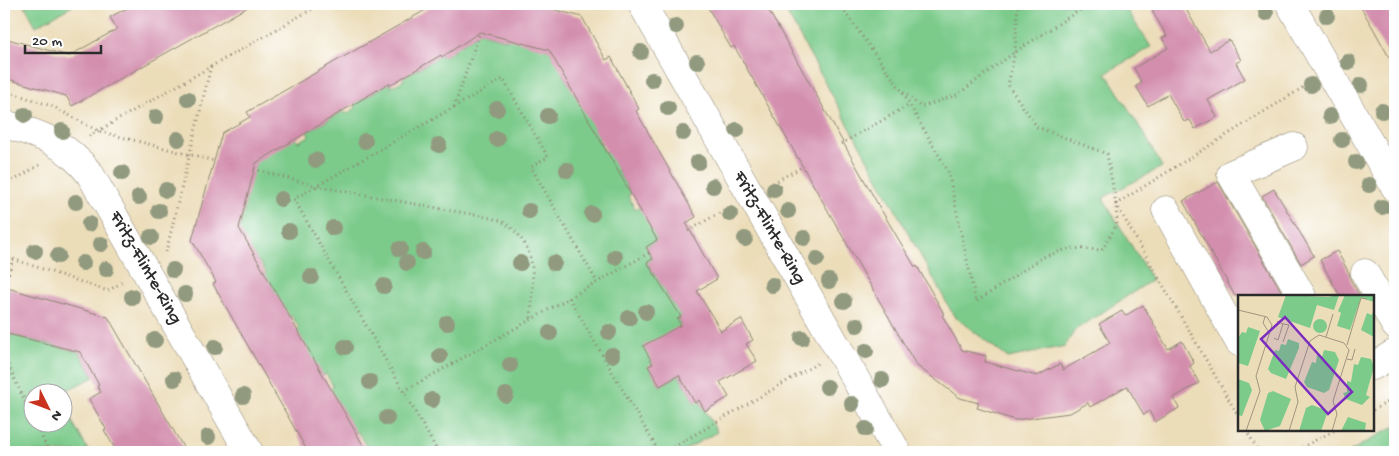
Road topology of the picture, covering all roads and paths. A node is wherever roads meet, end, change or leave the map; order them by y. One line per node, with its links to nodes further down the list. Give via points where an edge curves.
1 (321, 4): 14 (path)
2 (642, 4): 36 (street, Fritz-Flinte-Ring)
3 (839, 4): 10 (path)
4 (1018, 4): 8 (path)
5 (1089, 4): 8 (path)
6 (1290, 4): 17 (street)
7 (480, 32): 12 (path)
8 (1015, 52): 10 (path, via 957,95 921,107); 11 (path, via 1008,85 1037,127 1107,154 1117,224 1102,250 1070,248 1043,258 976,302 948,171)
9 (4, 90): 14 (path, via 54,107)
10 (901, 90): 11 (path)
11 (909, 105): 16 (path)
12 (454, 107): 23 (path); 29 (path, via 503,79 548,157 531,167)
13 (4, 124): 48 (street, Fritz-Flinte-Ring, via 48,138 67,150 90,174)
14 (98, 131): 15 (path); 19 (path)
15 (83, 139)
16 (842, 144)
17 (1384, 144): 24 (street)
18 (1294, 147): 31 (street, via 1230,174)
19 (214, 161)
20 (44, 163): 22 (path)
21 (254, 169): 23 (path)
22 (4, 186)
23 (316, 186): 33 (path, via 505,223 529,250 533,264); 40 (path, via 294,199)
24 (1395, 187)
25 (1166, 210): 35 (street)
26 (649, 253): 29 (path)
27 (13, 259): 30 (path)
28 (1365, 273): 34 (street)
29 (597, 282): 32 (path)
30 (4, 288)
31 (1301, 295)
32 (569, 298): 33 (path); 50 (path)
33 (531, 320): 40 (path)
34 (1395, 325)
35 (1238, 340)
36 (839, 351): 51 (path); 52 (street, Fritz-Flinte-Ring)
37 (1395, 353): 39 (street)
38 (4, 356): 41 (path)
39 (1374, 365)
40 (404, 392): 49 (path)
41 (22, 395)
42 (1395, 398): 43 (path)
43 (1374, 409)
44 (1247, 431): 53 (path)
45 (1333, 431): 54 (path)
46 (41, 434): 47 (path)
47 (49, 452)
48 (249, 452)
49 (438, 452)
50 (659, 452)
51 (665, 452)
52 (897, 452)
53 (1259, 452)
54 (1293, 452)

